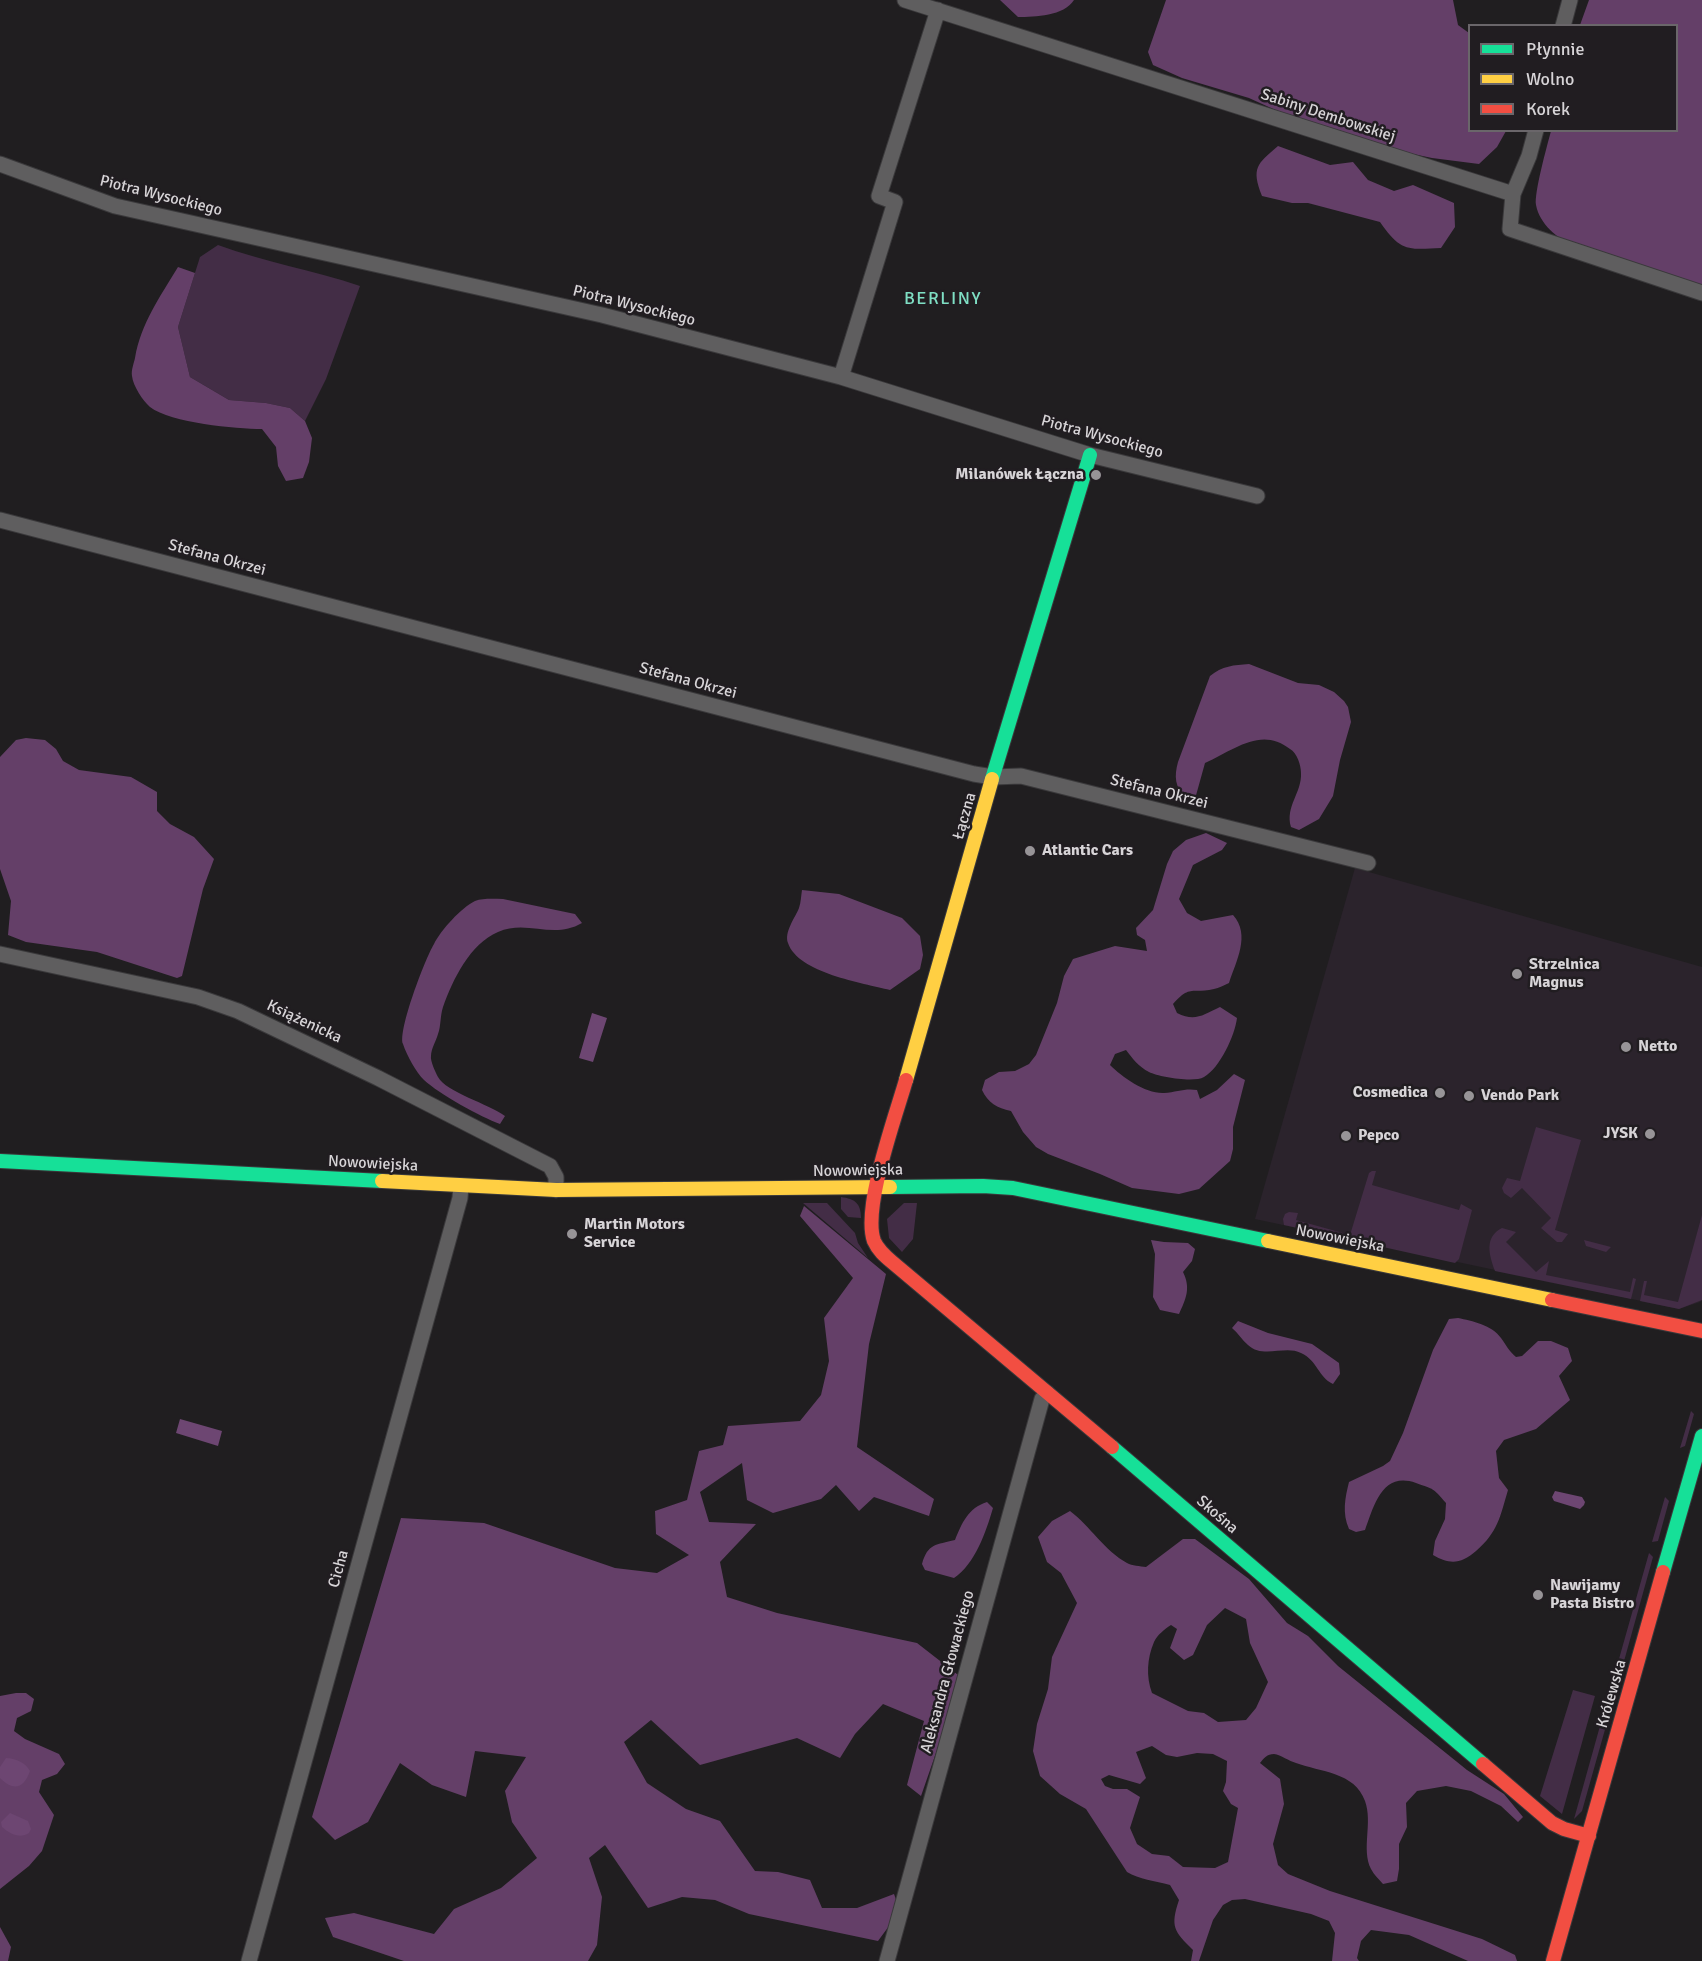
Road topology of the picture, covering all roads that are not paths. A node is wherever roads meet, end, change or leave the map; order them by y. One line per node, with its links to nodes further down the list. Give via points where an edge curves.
1 (905, 0): 3 (street, Sabiny Dembowskiej)
2 (1570, 0): 4 (street)
3 (938, 10): 7 (street, Sabiny Dembowskiej); 9 (street, via 879,196 895,202)
4 (1564, 24)
5 (1535, 132): 7 (street)
6 (0, 164): 9 (street, Piotra Wysockiego, via 115,206 602,315)
7 (1513, 194): 8 (street, via 1510,229)
8 (1702, 293)
9 (841, 377): 10 (street, Piotra Wysockiego)
10 (1090, 455): 11 (street, Piotra Wysockiego); 13 (street, Łączna)
11 (1257, 496)
12 (0, 520): 13 (street, Stefana Okrzei)
13 (993, 777): 14 (street, Stefana Okrzei, via 1021,776); 18 (street, Łączna)
14 (1368, 863)
15 (0, 954): 19 (street, Książenicka, via 198,997 238,1011 550,1166)
16 (0, 1161): 17 (street, Nowowiejska)
17 (461, 1185): 19 (street, Nowowiejska); 24 (street, Cicha)
18 (876, 1187): 19 (street, Nowowiejska); 20 (street, Nowowiejska, via 1013,1188); 21 (street, Skośna, via 871,1225 878,1248)
19 (556, 1190)
20 (1702, 1331)
21 (1047, 1393): 23 (street, Skośna, via 1552,1823); 25 (street, Aleksandra Głowackiego, via 1042,1399)
22 (1702, 1436): 23 (street, Królewska)
23 (1588, 1836): 26 (street, Królewska)
24 (249, 1961)
25 (887, 1961)
26 (1553, 1961)

